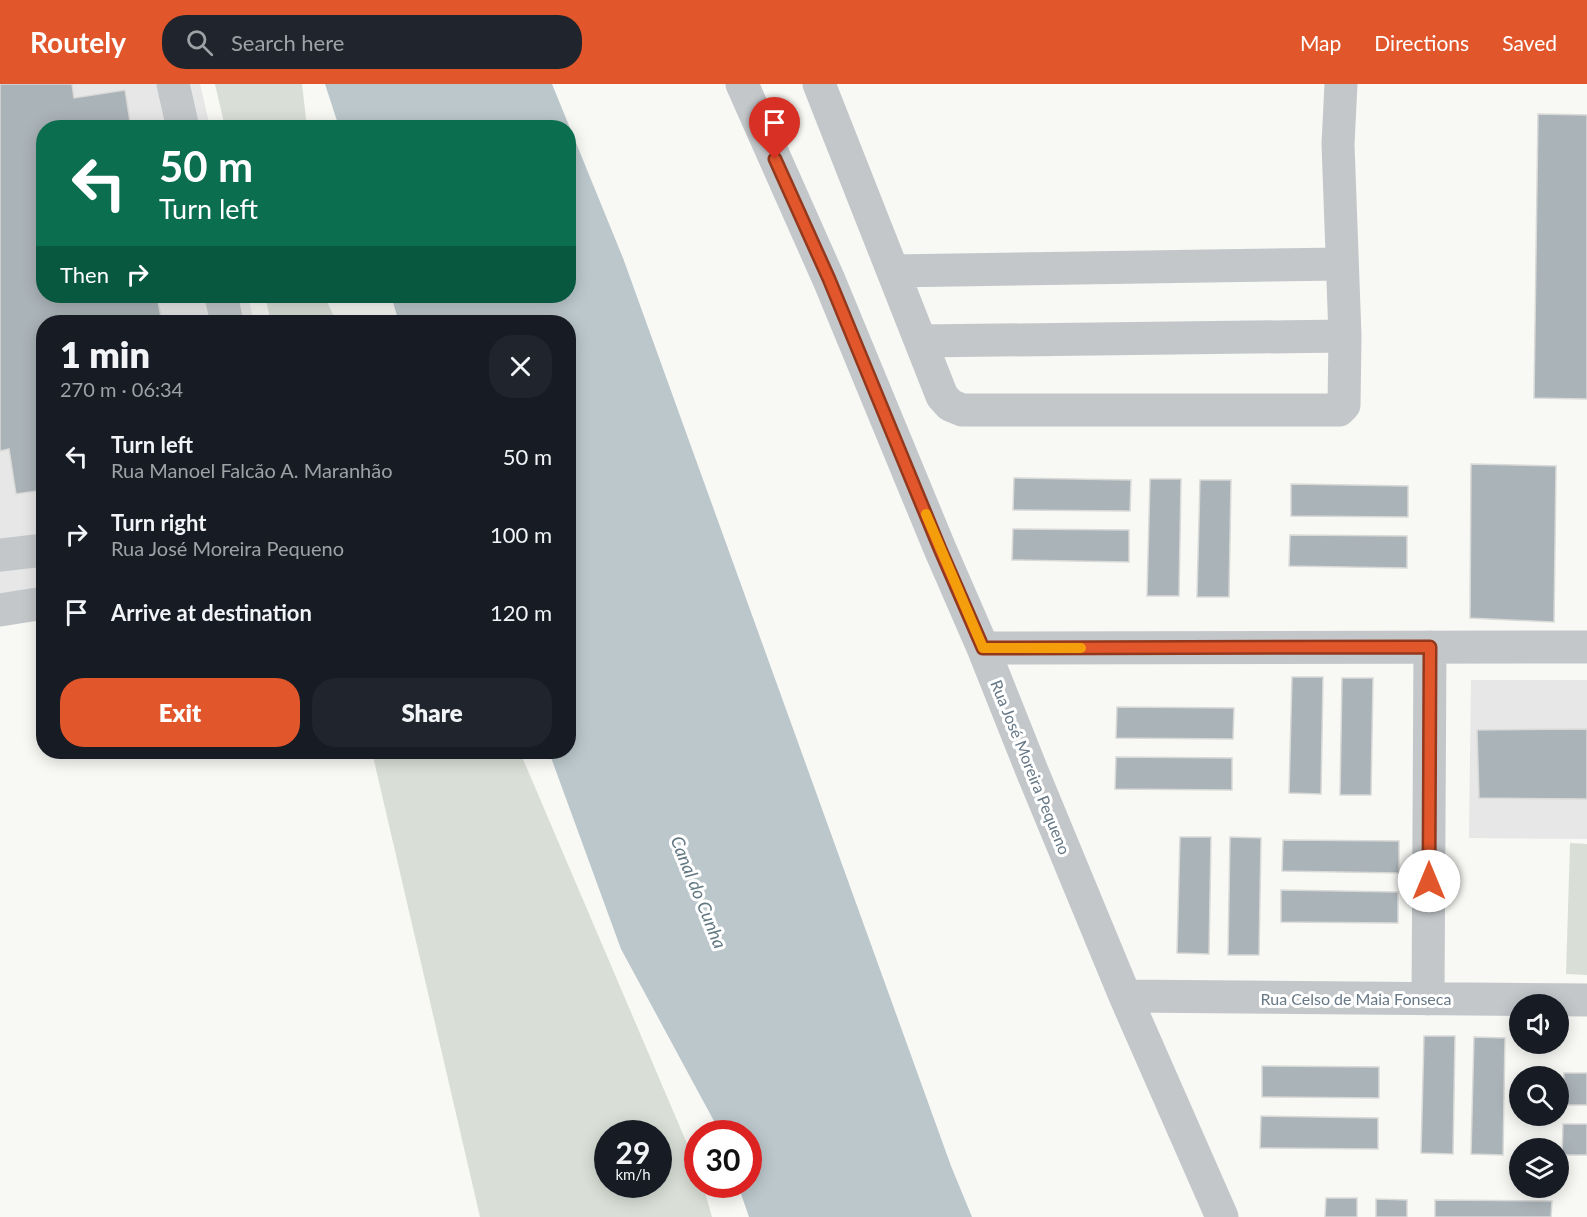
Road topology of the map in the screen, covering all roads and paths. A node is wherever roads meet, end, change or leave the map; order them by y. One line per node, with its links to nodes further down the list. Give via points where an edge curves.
1 (173, 84): 5 (street)
2 (742, 84): 16 (street, Rua José Moreira Pequeno, via 829,279)
3 (819, 84): 7 (street)
4 (1341, 84): 6 (street)
5 (181, 120)
6 (1341, 264): 7 (street); 8 (street)
7 (893, 271): 9 (street)
8 (1345, 336): 9 (street); 9 (street, via 1344,405 1339,410 962,410 942,396)
9 (921, 341)
10 (36, 551): 11 (street)
11 (0, 555)
12 (36, 604): 13 (street)
13 (0, 610)
14 (1430, 647): 15 (street); 16 (street); 18 (street)
15 (1587, 647)
16 (983, 648): 17 (street, Rua José Moreira Pequeno)
17 (1125, 996): 18 (street, Rua Celso de Maia Fonseca); 20 (street, Rua José Moreira Pequeno)
18 (1428, 999): 19 (street, Rua Celso de Maia Fonseca)
19 (1587, 1000)
20 (1222, 1217)

